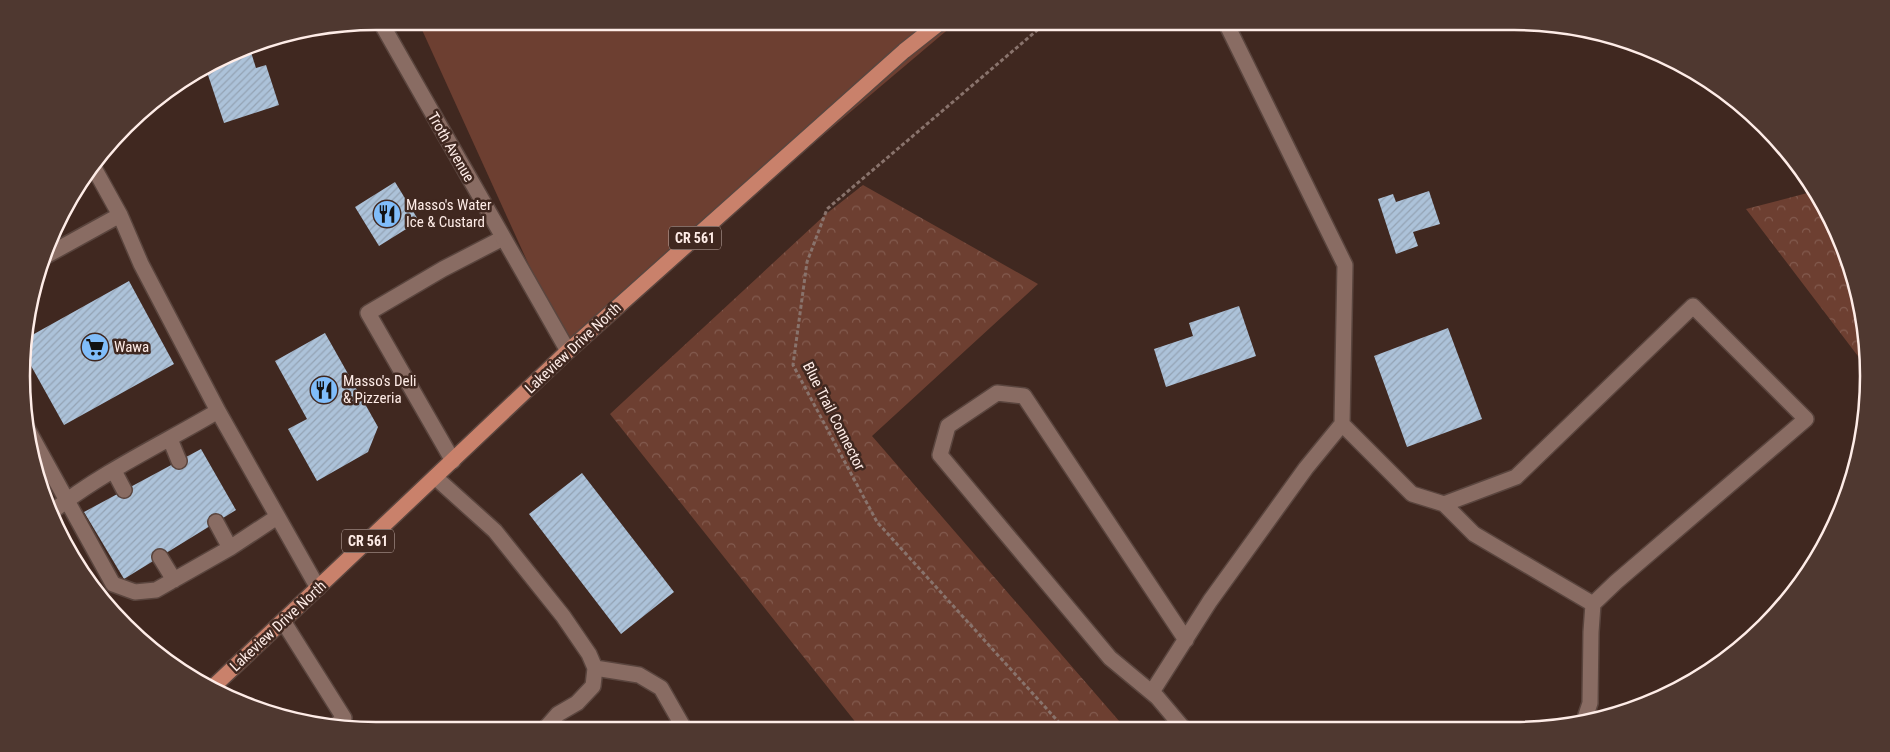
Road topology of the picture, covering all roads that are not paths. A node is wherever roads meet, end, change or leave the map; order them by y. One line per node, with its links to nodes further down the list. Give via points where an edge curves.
1 (385, 30): 6 (street, Troth Avenue)
2 (931, 30): 8 (main road, Lakeview Drive North / CR 561)
3 (1229, 30): 10 (street, via 1345,265)
4 (96, 172): 5 (street)
5 (120, 215): 7 (street); 9 (street, via 141,264)
6 (503, 238): 8 (street, Troth Avenue); 14 (street, via 443,268 368,313)
7 (53, 252)
8 (568, 351): 14 (main road, Lakeview Drive North / CR 561)
9 (218, 411): 11 (street); 21 (street)
10 (1342, 424): 19 (street, via 1412,494); 29 (street, via 1300,476 1210,601)
11 (170, 439): 13 (street); 15 (street)
12 (37, 445): 18 (street)
13 (179, 461)
14 (453, 461): 16 (main road, Lakeview Drive North / CR 561)
15 (114, 471): 17 (street); 18 (street)
16 (435, 477): 26 (main road, Lakeview Drive North / CR 561); 30 (street, via 494,531 563,616)
17 (124, 490)
18 (67, 500): 20 (street); 25 (street, via 113,584 135,592 156,590)
19 (1444, 504): 27 (street, via 1474,534); 27 (street, via 1516,477 1693,306 1806,419)
20 (56, 508)
21 (278, 517): 23 (street); 26 (street)
22 (216, 522): 23 (street)
23 (230, 548): 25 (street)
24 (160, 557): 25 (street)
25 (174, 580)
26 (318, 588): 28 (main road, Lakeview Drive North / CR 561)
27 (1593, 604): 33 (street, via 1590,703)
28 (283, 621): 31 (main road, Lakeview Drive North / CR 561); 34 (street, via 344,718)
29 (1186, 640): 32 (street); 32 (street, via 1024,396 998,393 948,426 940,455 1110,658)
30 (595, 668): 35 (street, via 592,686 577,703); 36 (street, via 639,675 661,688)
31 (217, 683)
32 (1152, 692): 37 (street)
33 (1587, 714)
34 (342, 720)
35 (551, 722)
36 (680, 722)
37 (1178, 722)

